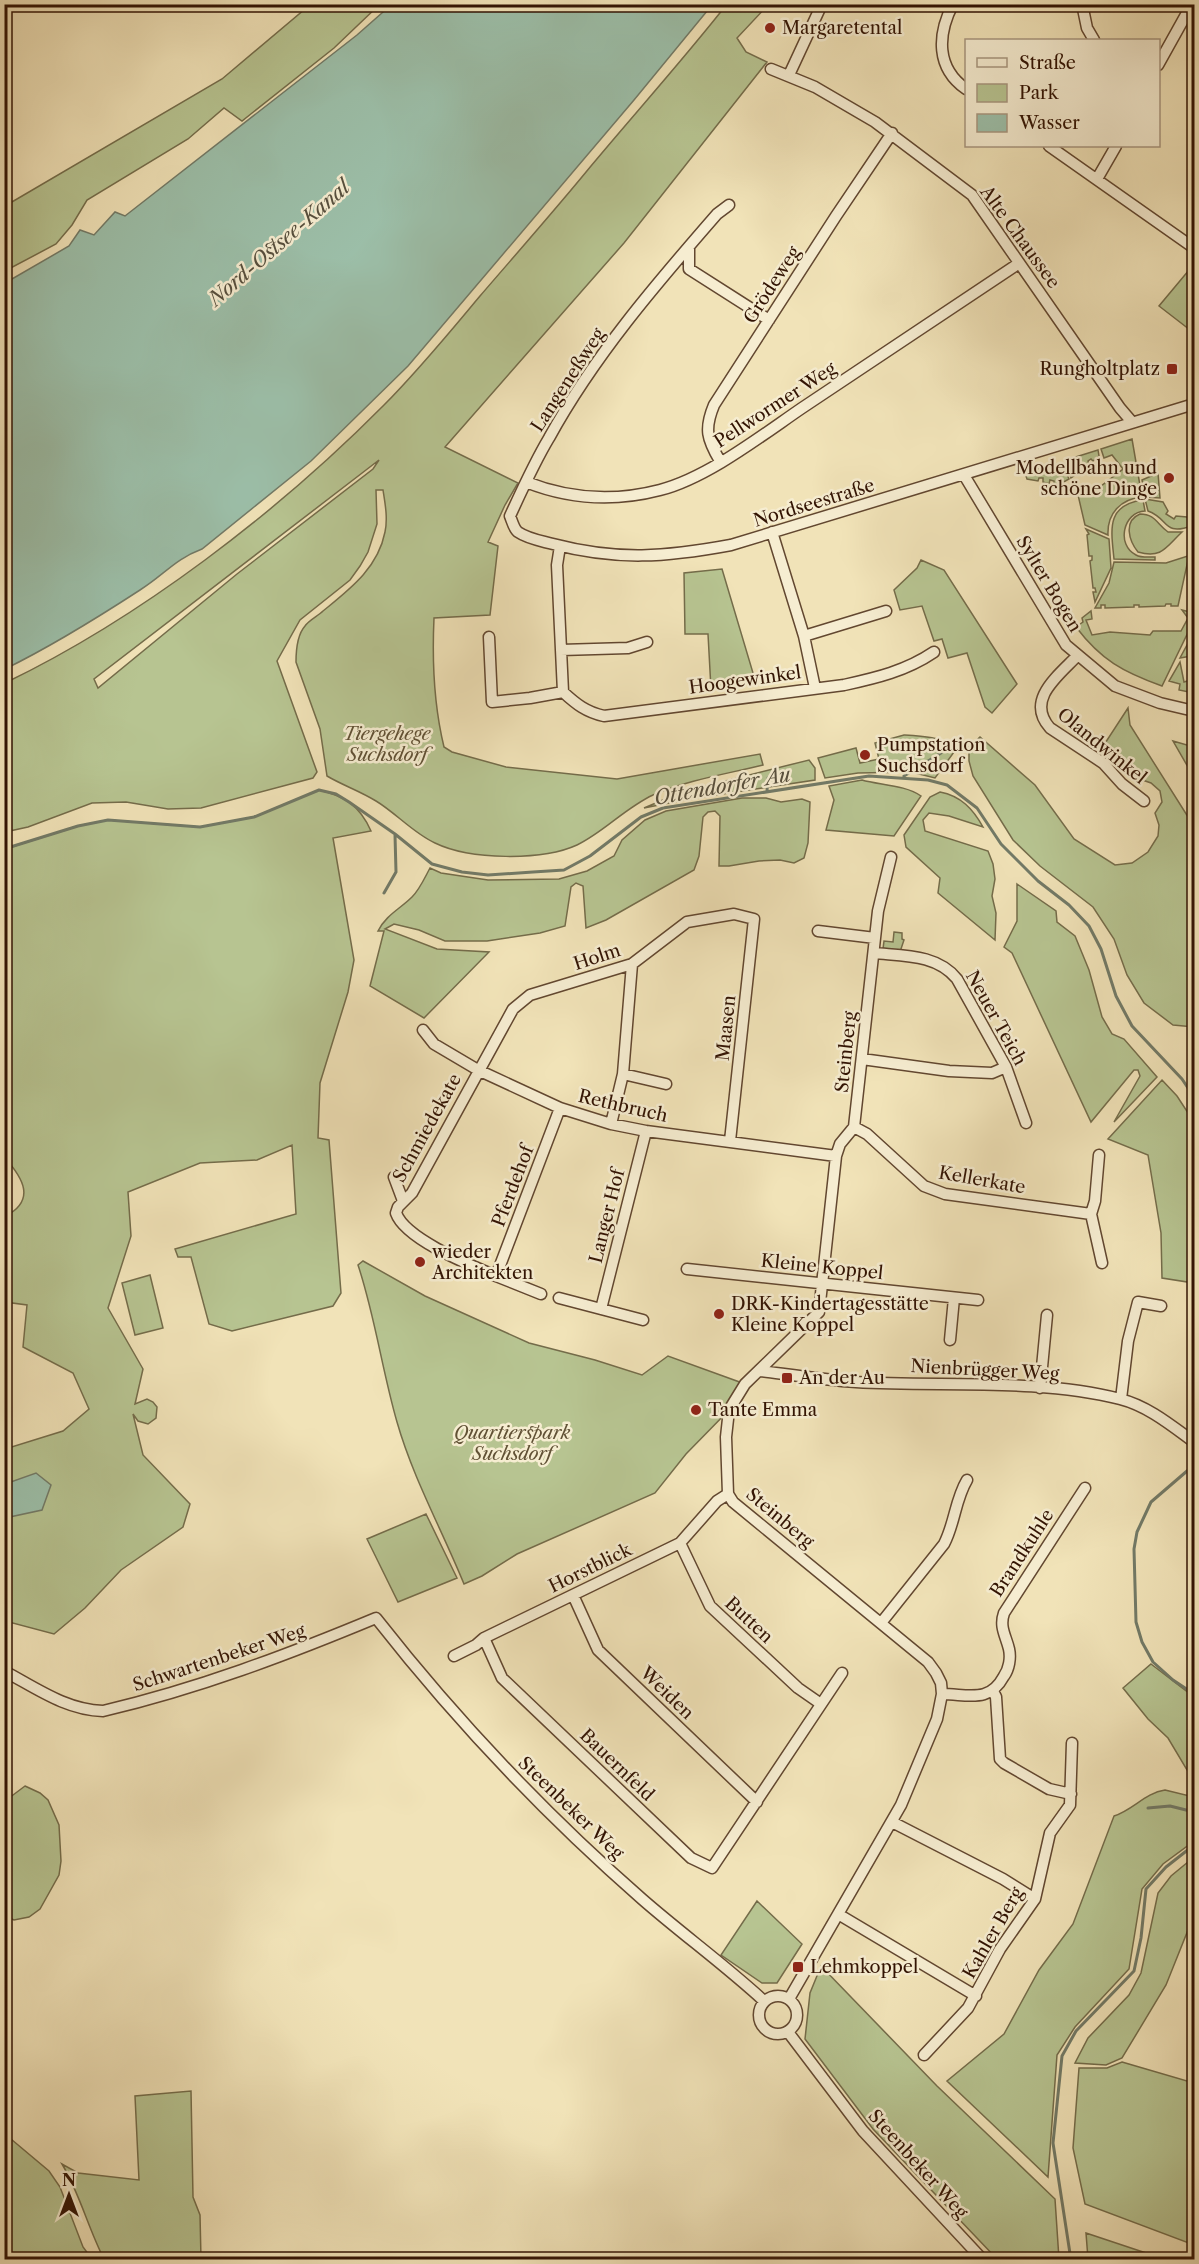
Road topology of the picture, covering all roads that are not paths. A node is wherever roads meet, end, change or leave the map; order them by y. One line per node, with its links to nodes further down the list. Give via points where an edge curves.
1 (822, 4): 8 (street)
2 (953, 4): 9 (street, via 941,33 945,66)
3 (1083, 4): 5 (street, via 1087,28)
4 (1192, 4): 6 (street)
5 (1093, 39)
6 (1160, 61)
7 (771, 69): 8 (street, Alte Chaussee)
8 (789, 75): 10 (street, Alte Chaussee)
9 (965, 88)
10 (892, 134): 17 (street, Alte Chaussee, via 972,195); 20 (street, Grödeweg)
11 (1050, 147): 13 (street)
12 (1115, 147): 13 (street)
13 (1097, 179): 16 (street)
14 (729, 205): 15 (street, Langeneßweg)
15 (689, 247): 18 (street); 19 (street, Langeneßweg)
16 (1194, 248)
17 (1018, 264): 22 (street, Alte Chaussee); 23 (street, Pellwormer Weg)
18 (689, 269): 19 (street); 20 (street)
19 (669, 271): 25 (street, Langeneßweg, via 575,395)
20 (769, 320): 23 (street, Grödeweg, via 708,418 710,442)
21 (1194, 404): 22 (street)
22 (1132, 422): 24 (street, Nordseestraße)
23 (720, 461): 25 (street, Pellwormer Weg, via 687,481 624,497 575,496)
24 (964, 475): 27 (street, Nordseestraße); 35 (street, Sylter Bogen, via 1066,645)
25 (526, 482): 26 (street, Langeneßweg)
26 (510, 516): 28 (street, Nordseestraße, via 517,531)
27 (772, 532): 28 (street, Nordseestraße, via 679,555 634,557); 30 (street)
28 (560, 546): 33 (street, via 557,565)
29 (886, 611): 30 (street)
30 (804, 636): 36 (street)
31 (489, 637): 37 (street, via 492,702)
32 (647, 642): 33 (street, via 628,648)
33 (561, 650): 37 (street)
34 (934, 652): 36 (street, Hoogewinkel, via 916,664 875,678)
35 (1077, 656): 38 (street, Sylter Bogen, via 1115,686); 39 (street, Olandwinkel, via 1044,693 1040,708 1043,721 1103,763)
36 (815, 688): 37 (street, Hoogewinkel, via 604,716 579,707)
37 (563, 692)
38 (1194, 711)
39 (1144, 801)
40 (891, 857): 43 (street, Steinberg)
41 (754, 919): 45 (street, Holm, via 734,914 687,922); 57 (street, Maasen)
42 (818, 931): 43 (street)
43 (875, 938): 44 (street, Steinberg)
44 (874, 953): 47 (street, Steinberg); 48 (street, Neuer Teich, via 927,959 950,970)
45 (632, 964): 49 (street, Holm, via 530,995 513,1009); 50 (street)
46 (423, 1030): 49 (street, Rethbruch, via 434,1044)
47 (862, 1059): 48 (street, via 949,1071 992,1073); 55 (street, Steinberg)
48 (1006, 1067): 53 (street, Neuer Teich)
49 (478, 1070): 52 (street, Rethbruch); 61 (street, Schmiedekate, via 412,1193)
50 (623, 1074): 51 (street); 54 (street)
51 (666, 1084)
52 (560, 1108): 54 (street, Rethbruch); 65 (street, Pferdehof)
53 (1026, 1123)
54 (611, 1124): 56 (street, Rethbruch)
55 (854, 1127): 59 (street, Steinberg); 62 (street, Kellerkate, via 867,1134 924,1186 945,1194)
56 (646, 1131): 57 (street, Rethbruch); 72 (street, Langer Hof)
57 (730, 1141): 59 (street, Rethbruch)
58 (1099, 1155): 62 (street)
59 (836, 1156): 66 (street, Steinberg)
60 (394, 1177): 61 (street, Schmiedekate)
61 (404, 1201): 65 (street, Schmiedekate, via 396,1213 404,1228)
62 (1090, 1214): 63 (street)
63 (1102, 1263)
64 (687, 1269): 66 (street, Kleine Koppel)
65 (496, 1276): 67 (street)
66 (824, 1284): 69 (street, Kleine Koppel); 76 (street, Steinberg, via 819,1312)
67 (541, 1294)
68 (559, 1298): 72 (street)
69 (954, 1298): 70 (street, Kleine Koppel); 75 (street)
70 (978, 1300)
71 (1161, 1306): 78 (street, via 1138,1302 1128,1341)
72 (600, 1309): 74 (street)
73 (1047, 1315): 77 (street)
74 (643, 1320)
75 (950, 1340)
76 (761, 1371): 77 (street, Nienbrügger Weg, via 856,1382); 82 (street, Steinberg, via 745,1384 729,1410)
77 (1040, 1388): 78 (street, Nienbrügger Weg)
78 (1121, 1399): 79 (street, Nienbrügger Weg, via 1161,1419)
79 (1194, 1442)
80 (967, 1480): 86 (street, via 944,1544)
81 (1085, 1488): 91 (street, Brandkuhle, via 1004,1613 1001,1624 1010,1656 1005,1675)
82 (728, 1494): 83 (street, Horstblick); 86 (street, Steinberg)
83 (680, 1543): 84 (street, Horstblick); 93 (street, Butten, via 710,1606 798,1688)
84 (573, 1595): 87 (street, Horstblick); 96 (street, Weiden, via 598,1650)
85 (376, 1618): 89 (street, Schwartenbeker Weg, via 213,1681 103,1711 74,1707); 102 (street, Steenbeker Weg, via 492,1753 579,1840 641,1898)
86 (881, 1623): 92 (street, Steinberg, via 928,1662)
87 (484, 1638): 88 (street, Horstblick); 96 (street, Bauernfeld, via 502,1678 691,1858 712,1868)
88 (454, 1656)
89 (4, 1671)
90 (842, 1673): 93 (street)
91 (993, 1691): 92 (street, via 967,1697); 95 (street, via 1000,1759 1050,1789)
92 (942, 1694): 97 (street, via 937,1719)
93 (821, 1704): 96 (street)
94 (1072, 1743): 95 (street, Kahler Berg)
95 (1071, 1794): 98 (street, Kahler Berg, via 1070,1805 1050,1833)
96 (758, 1802)
97 (892, 1822): 98 (street); 99 (street)
98 (1035, 1899): 100 (street, Kahler Berg, via 1000,1949)
99 (838, 1914): 100 (street); 101 (street)
100 (976, 1996): 104 (street, Kahler Berg)
101 (789, 1999): 102 (street, via 779,1996); 103 (street, via 796,2007 797,2017)
102 (764, 2001): 103 (street, via 758,2018 764,2030 778,2035)
103 (788, 2031): 105 (street, Steenbeker Weg, via 863,2131)
104 (924, 2055)
105 (983, 2259)

